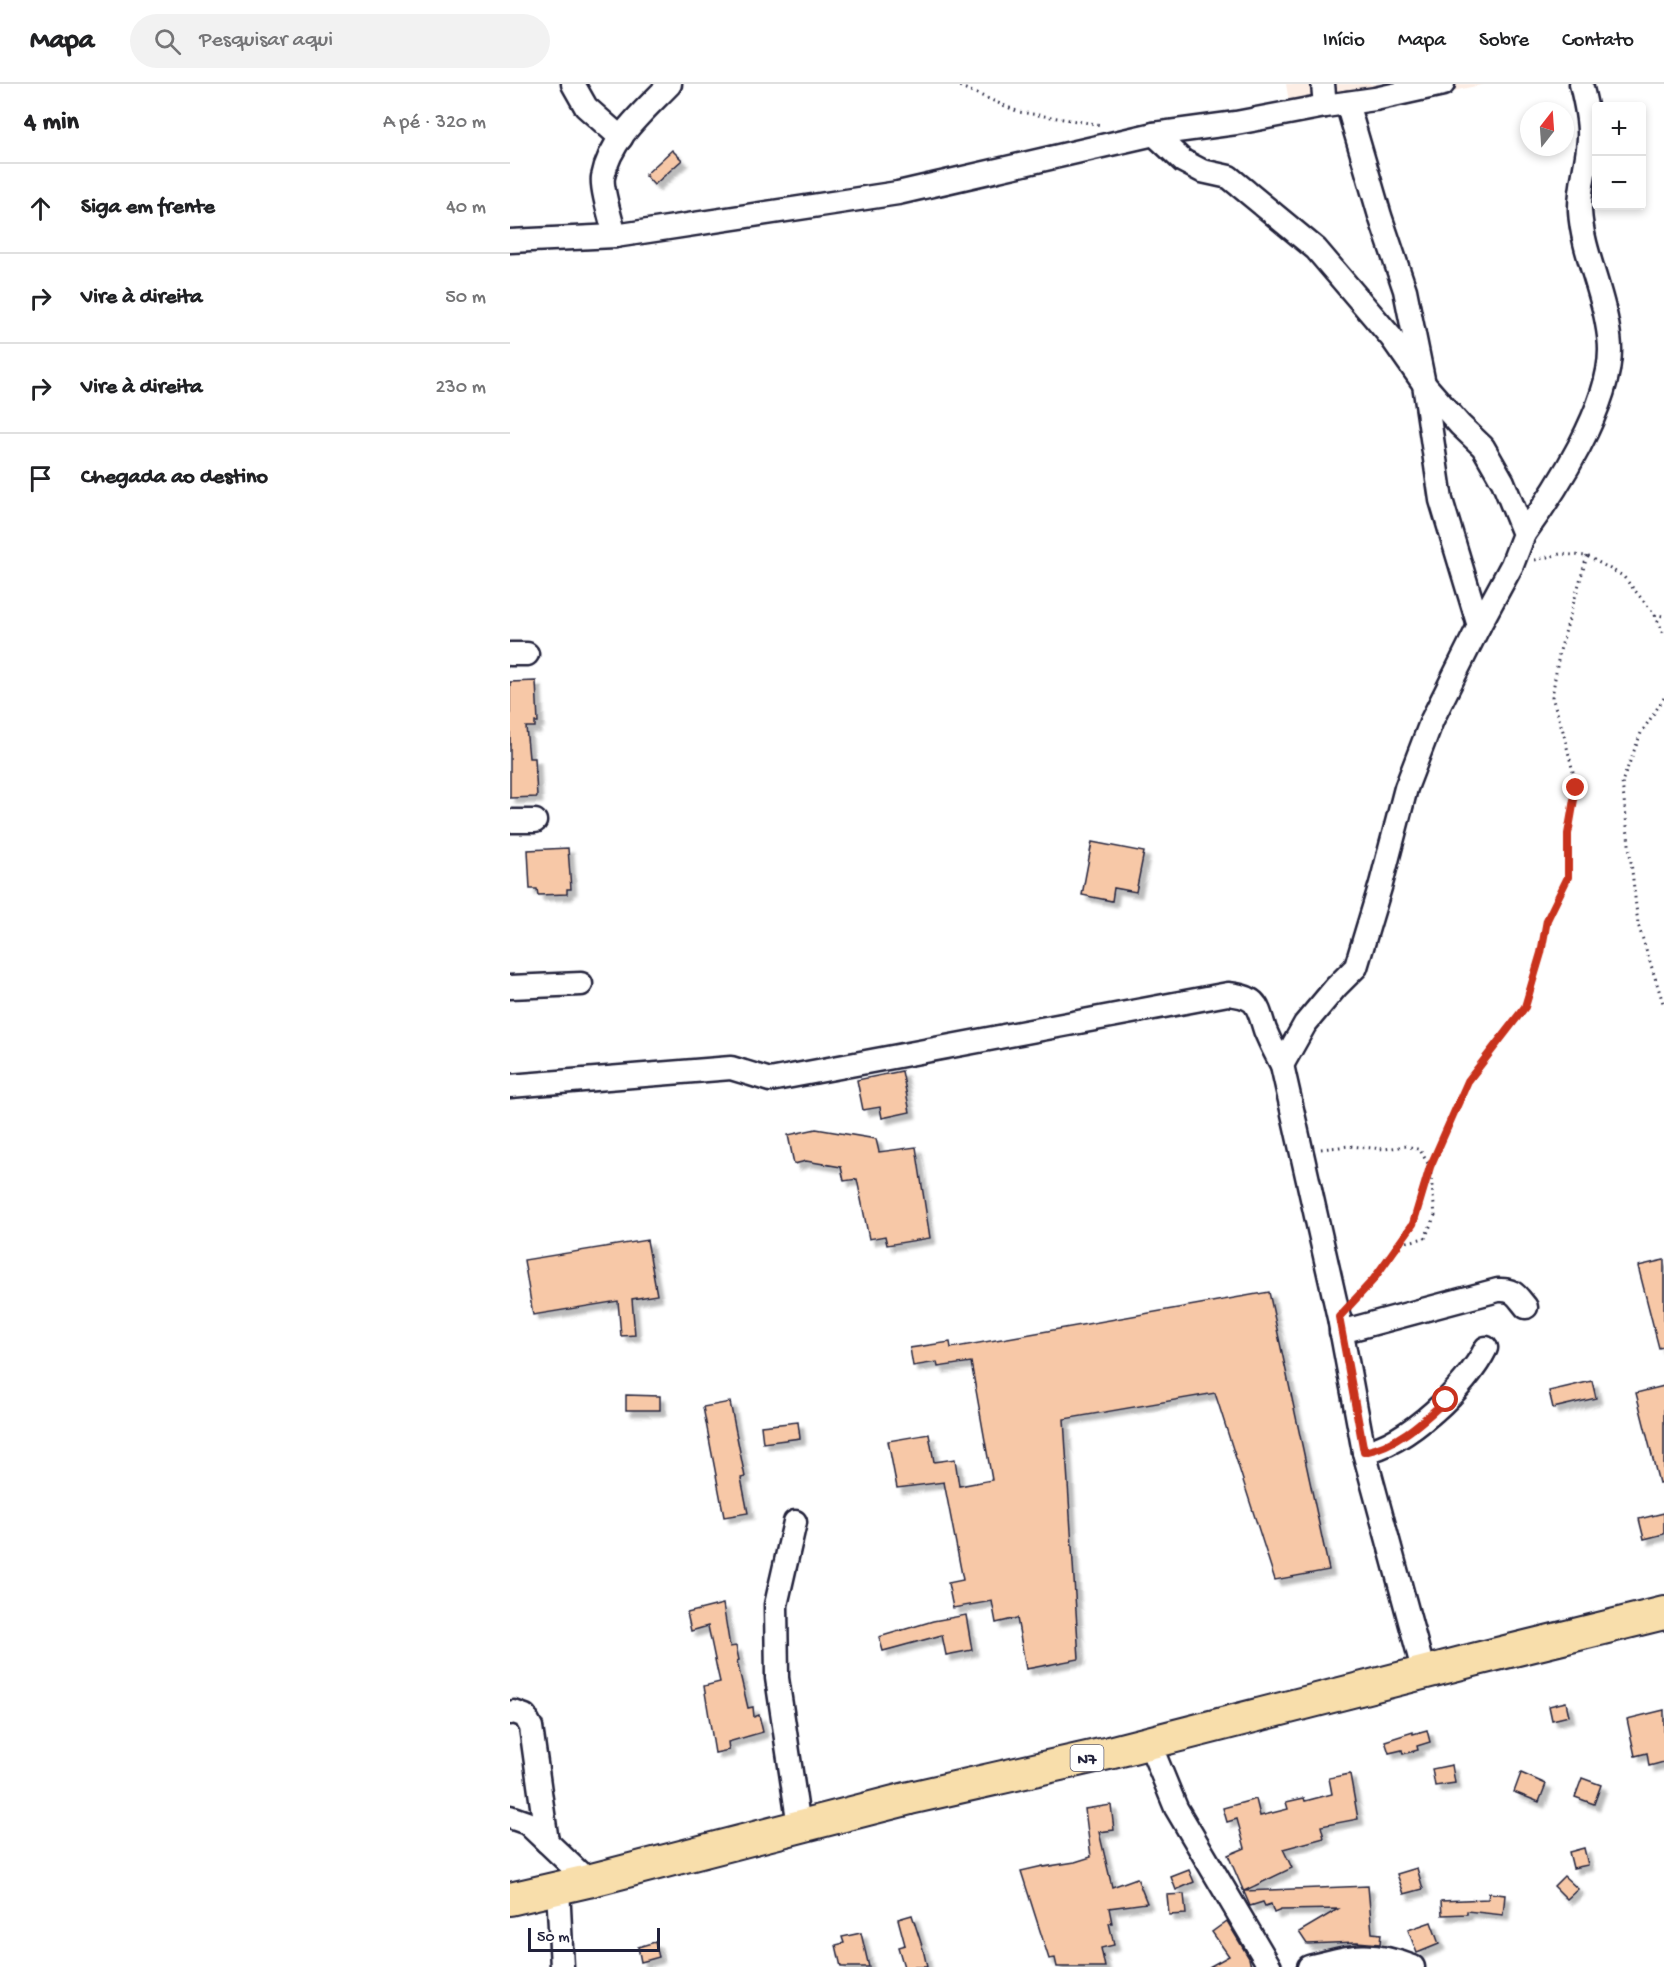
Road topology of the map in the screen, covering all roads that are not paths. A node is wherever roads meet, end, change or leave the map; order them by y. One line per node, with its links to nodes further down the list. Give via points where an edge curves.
1 (573, 84): 8 (street, via 586,107)
2 (669, 84): 8 (street)
3 (1443, 84): 6 (street)
4 (1581, 84): 12 (street, via 1589,136 1580,210 1606,317 1610,351 1602,396 1580,444 1553,494)
5 (1324, 95): 6 (street); 7 (street, via 1236,123)
6 (1347, 103): 11 (street, via 1405,290)
7 (1154, 134): 9 (street, via 898,193); 11 (street, via 1183,161 1202,171 1229,177 1316,249 1391,337)
8 (621, 138): 9 (street, via 602,179)
9 (615, 236): 10 (street)
10 (510, 241)
11 (1424, 384): 12 (street, via 1483,447 1503,482); 13 (street, via 1441,500)
12 (1524, 534): 13 (street)
13 (1479, 626): 18 (street, via 1432,720 1406,788 1356,967 1305,1024)
14 (510, 821): 15 (street)
15 (535, 821)
16 (581, 984): 17 (street)
17 (510, 987)
18 (1282, 1065): 19 (street, via 1260,1008 1244,996 1228,994 770,1080 731,1068); 21 (street)
19 (510, 1086)
20 (1526, 1307): 21 (street, via 1513,1292 1498,1290)
21 (1340, 1325): 23 (street)
22 (1486, 1348): 23 (street, via 1477,1366 1419,1425 1377,1449)
23 (1364, 1452): 26 (street)
24 (795, 1522): 30 (street, via 776,1605 777,1678)
25 (1664, 1613): 26 (highway, N7)
26 (1424, 1673): 28 (highway, N7)
27 (510, 1713): 31 (street, via 525,1716 531,1727)
28 (1149, 1742): 30 (highway, N7); 36 (street, via 1176,1808)
29 (510, 1817): 31 (street, via 527,1823)
30 (799, 1826): 32 (highway, N7)
31 (547, 1842): 32 (street)
32 (588, 1881): 33 (highway, N7)
33 (558, 1888): 34 (highway, N7); 35 (street)
34 (510, 1899)
35 (562, 1967)
36 (1270, 1967)
37 (1309, 1967): 38 (street, via 1368,1955)
38 (1413, 1967)

